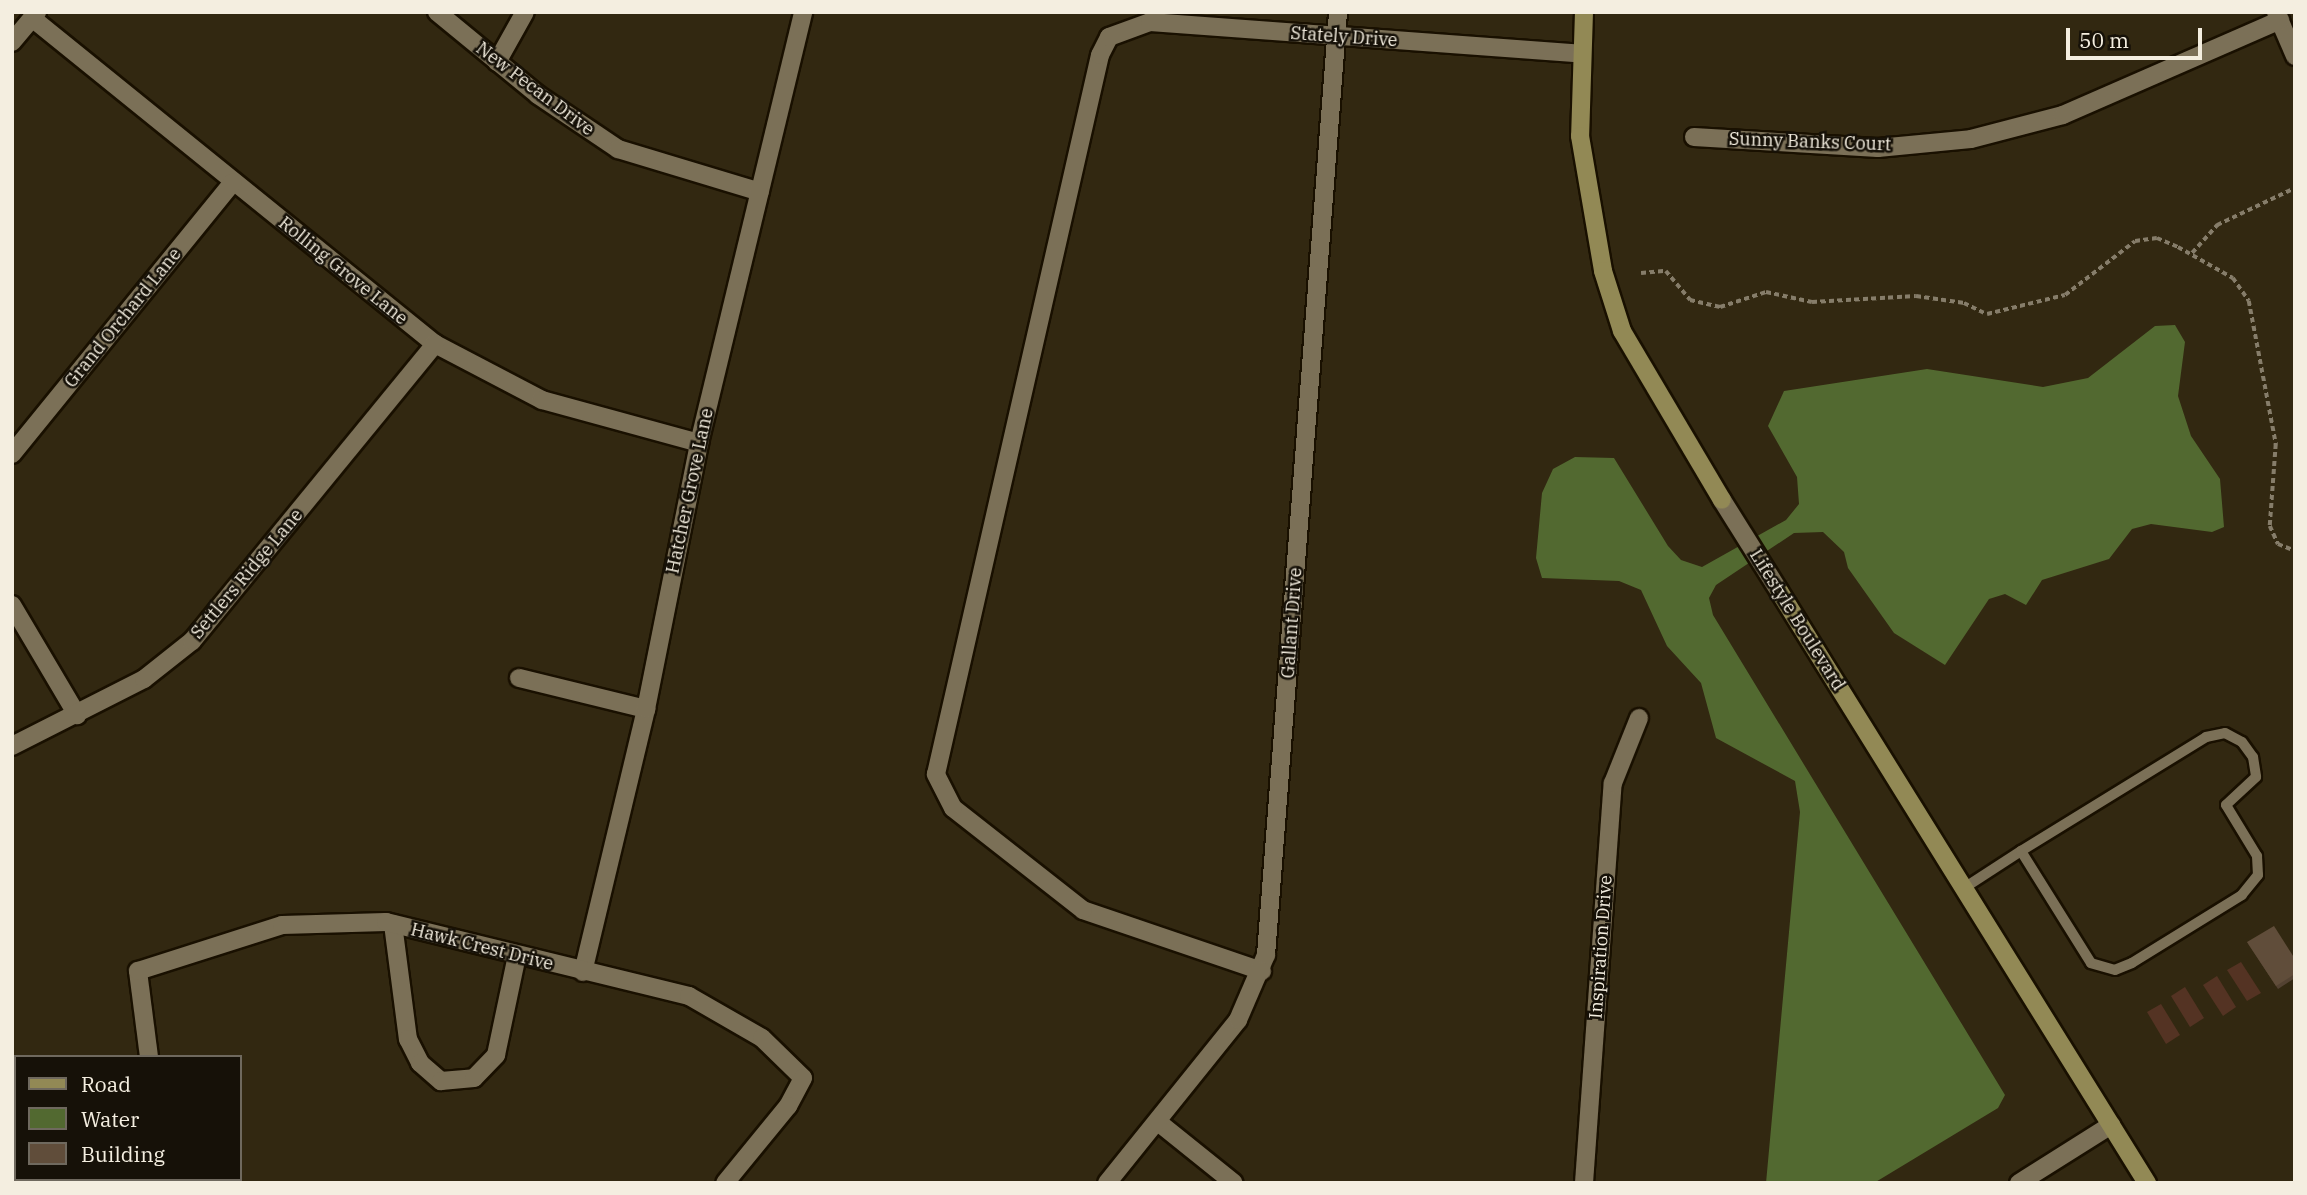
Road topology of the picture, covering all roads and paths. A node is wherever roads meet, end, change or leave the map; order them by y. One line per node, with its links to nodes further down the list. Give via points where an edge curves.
1 (437, 12): 12 (street, New Pecan Drive)
2 (525, 12): 12 (street)
3 (803, 12): 16 (street, Hatcher Grove Lane)
4 (1338, 12): 8 (street, Gallant Drive)
5 (1584, 12): 10 (street, Lifestyle Boulevard)
6 (35, 15): 9 (street); 14 (street, Rolling Grove Lane)
7 (2278, 16): 11 (street); 13 (street, Sunny Banks Court, via 2063,114 1971,139 1878,148)
8 (1336, 36): 10 (street, Stately Drive); 33 (street, Gallant Drive, via 1274,900); 33 (street, Stately Drive, via 1150,22 1110,37 1081,129 936,774 953,808 1083,910)
9 (12, 42)
10 (1581, 54): 30 (street, Lifestyle Boulevard, via 1580,136 1587,209 1622,331)
11 (2295, 56)
12 (497, 62): 16 (street, New Pecan Drive, via 618,149)
13 (1694, 137)
14 (233, 182): 19 (street, Rolling Grove Lane); 21 (street, Grand Orchard Lane)
15 (2295, 188): 17 (path, via 2217,226)
16 (760, 192): 20 (street, Hatcher Grove Lane)
17 (2192, 253): 18 (path, via 2157,238 2135,241 2066,295 1987,314 1964,303 1916,296 1812,302 1766,292 1720,307 1690,300 1666,271); 22 (path, via 2233,278 2249,302 2276,444 2270,526 2278,544)
18 (1641, 273)
19 (435, 344): 20 (street, Rolling Grove Lane, via 542,400); 26 (street, Settlers Ridge Lane, via 208,624 144,679)
20 (699, 443): 25 (street, Hatcher Grove Lane)
21 (12, 454)
22 (2295, 551)
23 (12, 605): 26 (street)
24 (519, 678): 25 (street)
25 (646, 709): 34 (street, Hatcher Grove Lane)
26 (77, 715): 28 (street, Settlers Ridge Lane)
27 (1639, 718): 41 (street, Inspiration Drive, via 1613,783)
28 (12, 746)
29 (2021, 851): 29 (lane, via 2206,737 2225,733 2253,757 2256,777 2226,805 2257,856 2258,876 2242,895 2115,970 2091,963); 30 (lane)
30 (1964, 888): 37 (street, Lifestyle Boulevard)
31 (393, 924): 32 (street, Hawk Crest Drive); 32 (street, via 408,1039 419,1063 441,1081 474,1078 496,1055); 35 (street, Hawk Crest Drive, via 282,925 138,971)
32 (517, 955): 34 (street, Hawk Crest Drive)
33 (1262, 971): 36 (street, Gallant Drive, via 1238,1020)
34 (583, 972): 38 (street, Hawk Crest Drive, via 708,1004 762,1038 803,1078 788,1106)
35 (149, 1055)
36 (1158, 1122): 39 (street, Gallant Drive); 40 (street)
37 (2111, 1125): 42 (street); 43 (street, Lifestyle Boulevard)
38 (725, 1183)
39 (1107, 1183)
40 (1234, 1183)
41 (1584, 1183)
42 (2019, 1183)
43 (2147, 1183)

